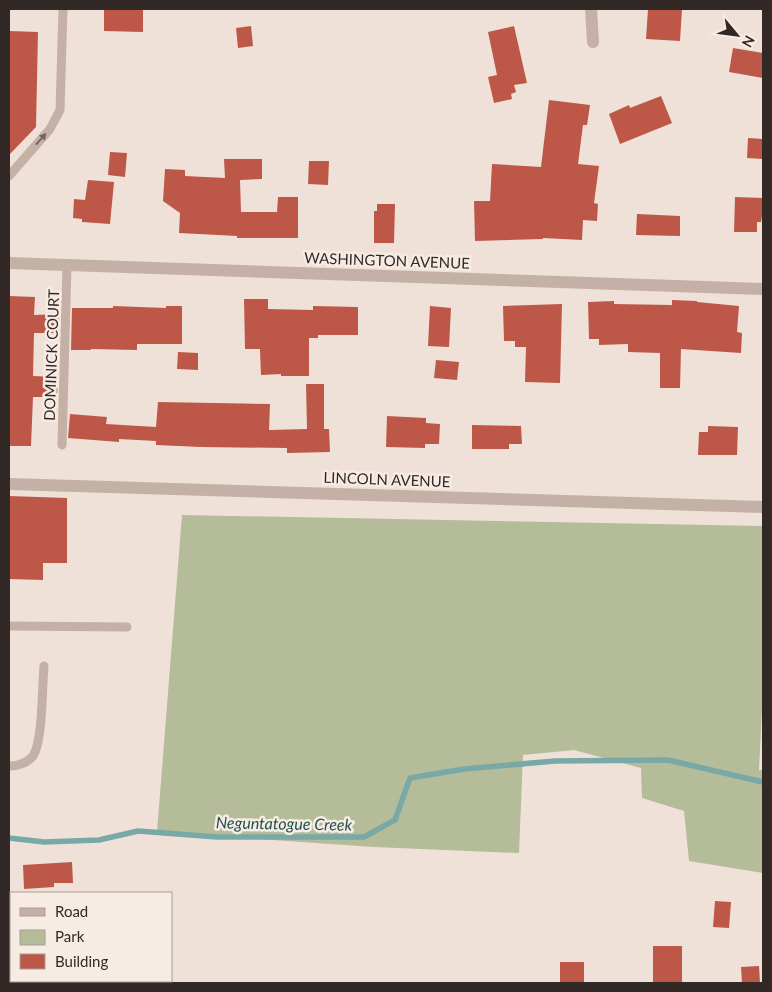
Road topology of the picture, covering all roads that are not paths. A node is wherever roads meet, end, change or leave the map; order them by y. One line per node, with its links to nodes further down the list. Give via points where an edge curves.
1 (63, 9): 4 (lane, one-way to 1, via 50,129 60,110)
2 (591, 9): 3 (street)
3 (593, 42)
4 (9, 176)
5 (9, 263): 6 (street, WASHINGTON AVENUE)
6 (67, 266): 7 (street, WASHINGTON AVENUE); 8 (lane, DOMINICK COURT)
7 (763, 289)
8 (62, 445)
9 (9, 484): 10 (street, LINCOLN AVENUE)
10 (763, 507)
11 (9, 626): 12 (lane)
12 (127, 627)
13 (44, 666): 14 (lane, via 39,738 34,755 26,762)
14 (9, 766)

